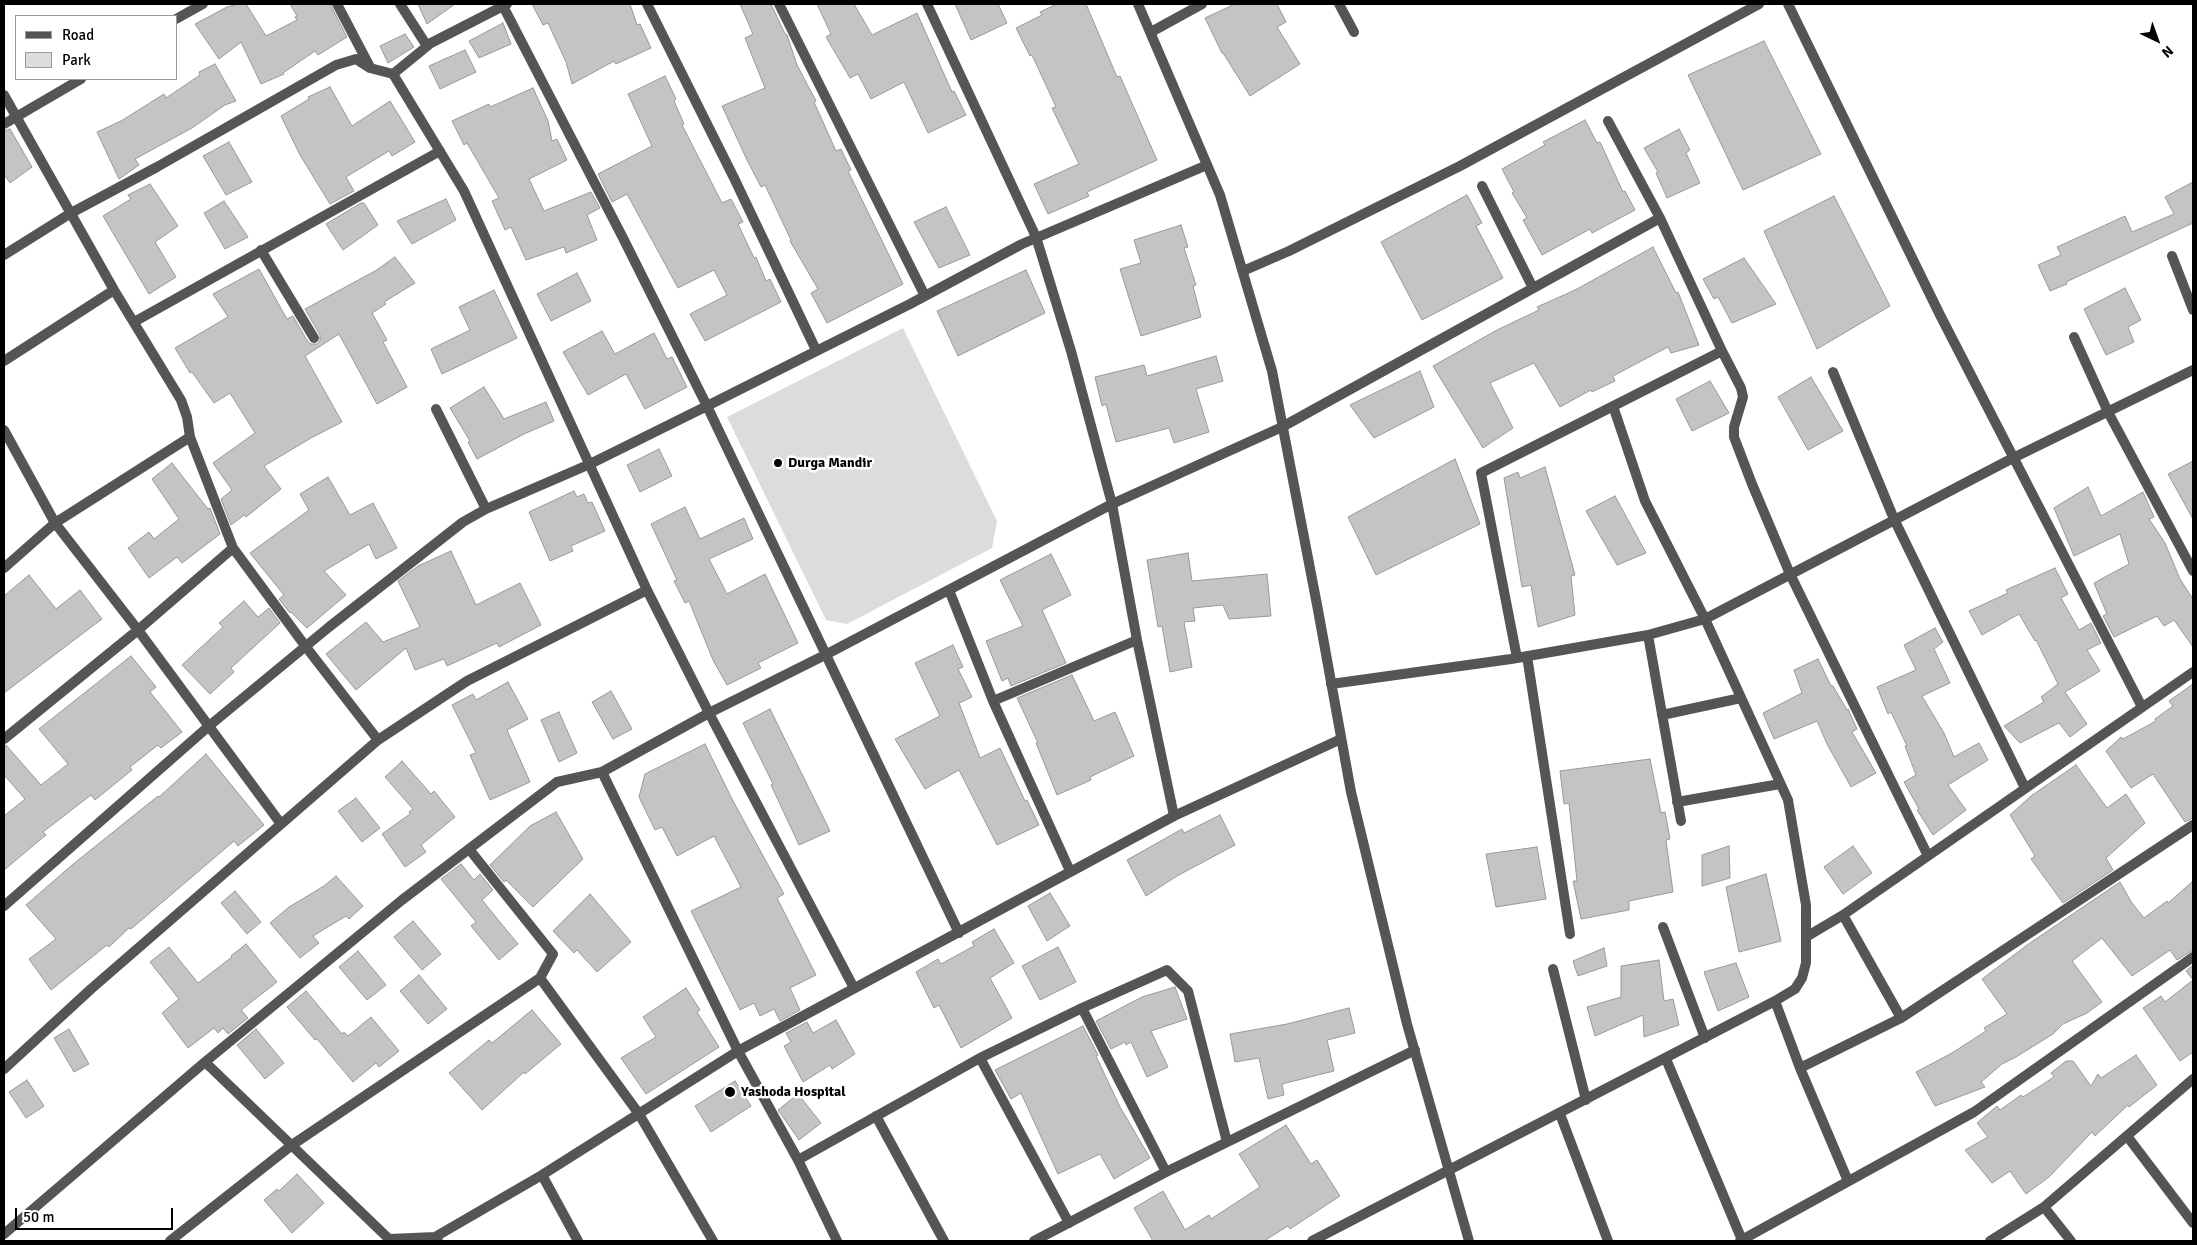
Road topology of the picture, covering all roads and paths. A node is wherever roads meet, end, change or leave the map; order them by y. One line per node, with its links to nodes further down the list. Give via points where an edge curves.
1 (202, 4): 13 (street)
2 (336, 4): 17 (street)
3 (400, 4): 16 (street)
4 (647, 4): 41 (street)
5 (779, 4): 36 (street)
6 (927, 4): 29 (street)
7 (1138, 4): 14 (street)
8 (1202, 4): 14 (street)
9 (1339, 4): 15 (street)
10 (1759, 4): 33 (street, via 1460,166 1289,252)
11 (1788, 4): 53 (street)
12 (505, 5): 16 (street); 46 (street)
13 (178, 18)
14 (1151, 32): 25 (street)
15 (1354, 32)
16 (427, 46): 18 (street)
17 (370, 68): 18 (street); 27 (street, via 356,59 336,65)
18 (393, 74): 24 (street)
19 (79, 80): 21 (street)
20 (4, 95): 21 (street)
21 (17, 116): 23 (street); 27 (street)
22 (1608, 121): 28 (street)
23 (4, 124)
24 (440, 152): 30 (street); 54 (street, via 464,191)
25 (1207, 164): 29 (street); 33 (street, via 1220,194)
26 (1482, 186): 34 (street)
27 (71, 213): 31 (street); 35 (street)
28 (1660, 218): 34 (street); 42 (street)
29 (1036, 237): 36 (street); 55 (street)
30 (261, 250): 38 (street); 40 (street)
31 (4, 255)
32 (2172, 256): 37 (street)
33 (1242, 271): 50 (street, via 1272,371)
34 (1533, 288): 50 (street)
35 (114, 290): 38 (street); 43 (street)
36 (925, 296): 41 (street)
37 (2193, 310)
38 (134, 322): 52 (street, via 180,400 187,416)
39 (2074, 337): 49 (street)
40 (314, 338)
41 (816, 350): 46 (street)
42 (1722, 351): 47 (street); 62 (street, via 1743,397 1734,437)
43 (4, 361)
44 (2193, 370): 49 (street)
45 (1833, 372): 57 (street)
46 (707, 406): 54 (street); 70 (street)
47 (1613, 406): 65 (street, via 1645,501); 71 (street, via 1481,473)
48 (436, 409): 56 (street)
49 (2108, 412): 53 (street); 61 (street)
50 (1282, 427): 55 (street); 73 (street)
51 (4, 430): 58 (street)
52 (190, 437): 58 (street); 59 (street)
53 (2013, 458): 57 (street); 76 (street)
54 (590, 464): 56 (street); 63 (street)
55 (1112, 504): 64 (street); 68 (street)
56 (486, 509): 69 (street, via 463,522)
57 (1894, 519): 62 (street); 85 (street)
58 (55, 523): 60 (street); 66 (street)
59 (234, 548): 66 (street); 69 (street)
60 (4, 568)
61 (2193, 570)
62 (1790, 574): 65 (street); 92 (street)
63 (647, 590): 77 (street); 82 (street, via 467,681)
64 (949, 590): 70 (street); 75 (street)
65 (1705, 619): 67 (street); 74 (street)
66 (138, 630): 79 (street); 80 (street)
67 (1648, 636): 71 (street); 78 (street)
68 (1137, 640): 75 (street); 87 (street)
69 (306, 647): 79 (street); 82 (street)
70 (827, 654): 77 (street); 97 (street)
71 (1522, 657): 73 (street); 98 (street)
72 (2193, 671): 76 (street)
73 (1331, 684): 81 (street)
74 (1741, 698): 78 (street); 84 (street)
75 (994, 701): 93 (street)
76 (2142, 707): 85 (street)
77 (709, 713): 83 (street); 103 (street)
78 (1662, 715): 86 (street)
79 (209, 726): 89 (street); 94 (street)
80 (4, 739)
81 (1342, 739): 87 (street); 108 (street, via 1351,792)
82 (378, 740): 89 (street)
83 (602, 772): 91 (street, via 557,782); 109 (street)
84 (1780, 784): 86 (street); 99 (street, via 1788,800 1806,905)
85 (2025, 788): 92 (street)
86 (1678, 802): 88 (street)
87 (1174, 816): 93 (street)
88 (1681, 821)
89 (281, 824): 114 (street)
90 (2193, 825): 106 (street)
91 (469, 849): 102 (street, via 553,954); 112 (street)
92 (1928, 856): 95 (street)
93 (1070, 871): 97 (street)
94 (4, 906)
95 (1844, 915): 99 (street); 106 (street)
96 (1663, 927): 107 (street)
97 (959, 933): 103 (street)
98 (1570, 934)
99 (1806, 937): 104 (street, via 1806,963 1802,978 1795,989)
100 (2193, 957): 127 (street, via 1974,1112)
101 (1553, 969): 116 (street)
102 (540, 978): 117 (street); 122 (street)
103 (854, 988): 109 (street)
104 (1775, 1001): 107 (street); 113 (street)
105 (1082, 1008): 110 (street); 121 (street, via 1167,970 1188,991); 125 (street)
106 (1901, 1018): 113 (street)
107 (1704, 1038): 111 (street)
108 (1415, 1050): 121 (street); 124 (street)
109 (738, 1051): 117 (street); 123 (street)
110 (980, 1058): 119 (street); 129 (street)
111 (1666, 1058): 116 (street); 144 (street)
112 (204, 1062): 122 (street); 131 (street)
113 (1800, 1068): 127 (street)
114 (4, 1069)
115 (2193, 1079): 120 (street)
116 (1586, 1100): 118 (street)
117 (639, 1114): 126 (street); 137 (street)
118 (1560, 1114): 124 (street); 143 (street)
119 (876, 1116): 123 (street); 139 (street)
120 (2127, 1136): 128 (street); 130 (street)
121 (1227, 1142): 125 (street)
122 (292, 1146): 134 (street); 135 (street)
123 (798, 1160): 138 (street)
124 (1450, 1171): 141 (street); 142 (street)
125 (1166, 1172): 129 (street)
126 (542, 1175): 132 (street); 136 (street)
127 (1848, 1181): 144 (street)
128 (2044, 1207): 145 (street); 146 (street)
129 (1069, 1223): 133 (street)
130 (2193, 1223)
131 (4, 1234)
132 (437, 1239): 134 (street)
133 (1047, 1239): 140 (street)
134 (388, 1240)
135 (170, 1241)
136 (578, 1241)
137 (713, 1241)
138 (837, 1241)
139 (944, 1241)
140 (1034, 1241)
141 (1312, 1241)
142 (1469, 1241)
143 (1608, 1241)
144 (1741, 1241)
145 (1990, 1241)
146 (2071, 1241)

